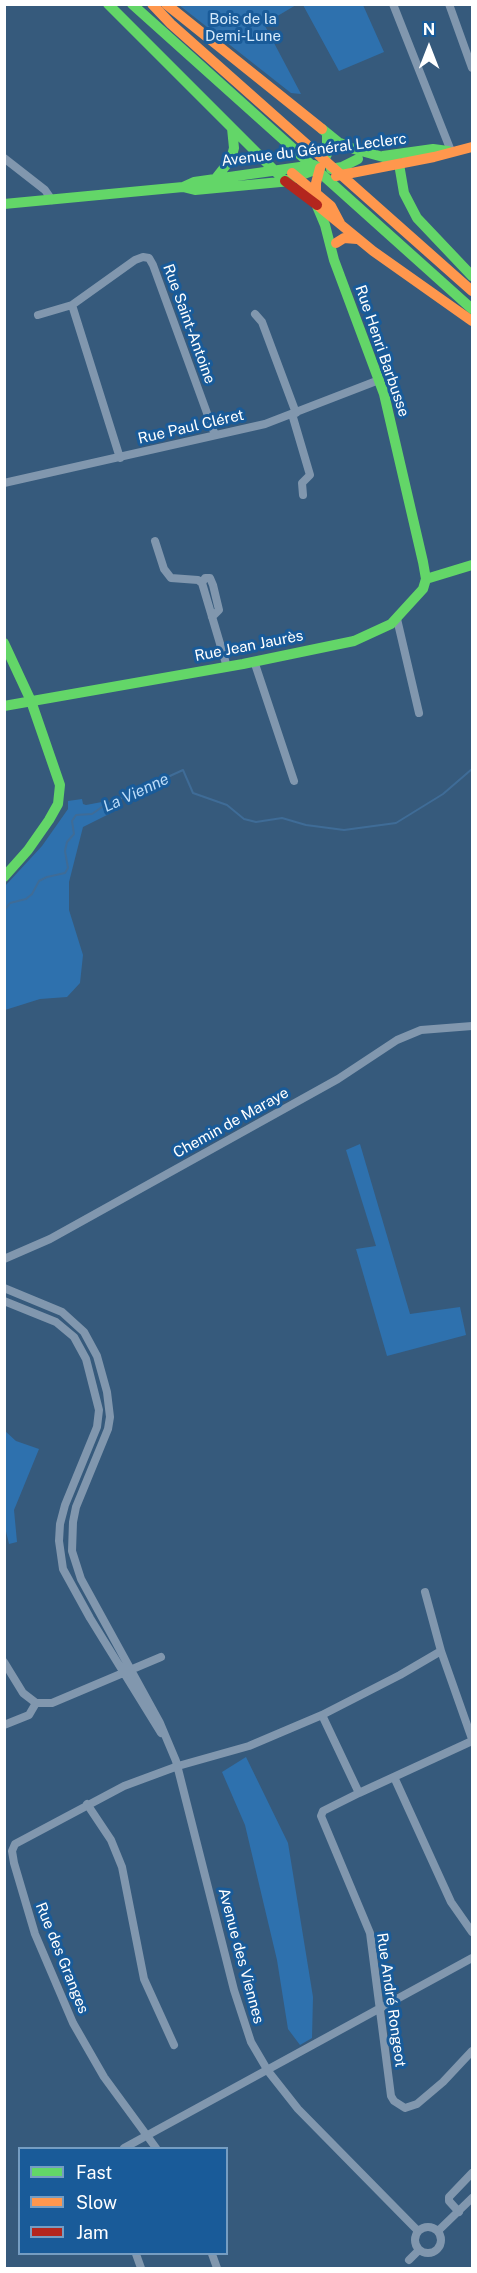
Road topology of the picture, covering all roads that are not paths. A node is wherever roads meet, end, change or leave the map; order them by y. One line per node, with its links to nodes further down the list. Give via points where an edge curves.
1 (108, 4): 8 (main road)
2 (132, 4): 28 (main road)
3 (152, 4): 26 (main road)
4 (166, 4): 9 (main road)
5 (393, 4): 11 (street)
6 (449, 4): 7 (street)
7 (472, 68)
8 (232, 128): 15 (main road); 17 (main road, via 231,159)
9 (327, 134): 12 (main road, via 354,149); 16 (main road, Rue Henri Barbusse)
10 (472, 147): 11 (main road, Avenue du Général Leclerc)
11 (451, 151): 12 (main road, Avenue du Général Leclerc, via 433,149); 14 (main road, Avenue du Général Leclerc)
12 (385, 156): 14 (main road); 16 (main road, Avenue du Général Leclerc, via 358,159)
13 (4, 158): 20 (street)
14 (399, 164): 16 (main road, Avenue du Général Leclerc); 25 (main road, via 404,193 413,212)
15 (274, 171): 16 (main road, Avenue du Général Leclerc, via 286,169); 17 (main road, Avenue du Général Leclerc); 18 (main road)
16 (318, 176): 18 (main road); 18 (main road, Avenue du Général Leclerc); 22 (main road); 24 (main road, Rue Henri Barbusse)
17 (216, 178): 19 (main road, Avenue du Général Leclerc)
18 (285, 181): 19 (main road, Avenue du Général Leclerc, via 195,190)
19 (183, 187): 20 (main road, Avenue du Général Leclerc)
20 (52, 200): 21 (main road, Avenue du Général Leclerc)
21 (4, 204)
22 (341, 225): 23 (main road); 24 (main road)
23 (357, 239): 24 (main road, via 344,238); 31 (main road)
24 (334, 247): 32 (main road, Rue Henri Barbusse)
25 (472, 276)
26 (472, 291)
27 (72, 305): 30 (street); 34 (street, Rue Saint-Antoine, via 135,260 149,258); 35 (street)
28 (472, 309)
29 (255, 314): 33 (street, via 262,322)
30 (38, 315)
31 (472, 321)
32 (379, 380): 33 (street, Rue Paul Cléret); 40 (main road, Rue Henri Barbusse)
33 (294, 413): 34 (street, Rue Paul Cléret); 37 (street, via 310,476 302,483)
34 (215, 435): 35 (street, Rue Paul Cléret)
35 (120, 458): 36 (street, Rue Paul Cléret)
36 (4, 483)
37 (303, 495)
38 (155, 541): 44 (street, via 171,578 202,583)
39 (472, 566): 40 (main road)
40 (426, 579): 41 (main road, Rue Jean Jaurès, via 423,589)
41 (398, 619): 43 (main road, Rue Jean Jaurès, via 354,641); 47 (street)
42 (4, 643): 45 (main road)
43 (254, 661): 44 (main road, Rue Jean Jaurès); 48 (street)
44 (227, 667): 45 (main road, Rue Jean Jaurès)
45 (31, 701): 46 (main road, Rue Jean Jaurès); 49 (main road, via 60,794 49,820)
46 (4, 706)
47 (419, 713)
48 (294, 782)
49 (4, 877)
50 (472, 1026): 51 (street, Chemin de Maraye, via 422,1030 398,1040 328,1085 50,1239)
51 (4, 1259)
52 (4, 1288): 58 (street, Avenue des Viennes, via 62,1312 84,1332 97,1356 110,1417 76,1507 72,1551 81,1580)
53 (4, 1301): 58 (street, Avenue des Viennes, via 56,1322 74,1337 86,1359 99,1410 97,1427 65,1505 59,1541 63,1569)
54 (425, 1592): 55 (street)
55 (441, 1651): 60 (street, Rue des Granges); 62 (street)
56 (161, 1657): 58 (street)
57 (4, 1662): 59 (street, via 23,1693)
58 (127, 1670): 59 (street, via 51,1702); 63 (street, Avenue des Viennes)
59 (36, 1703): 61 (street, via 29,1715)
60 (322, 1715): 63 (street, Rue des Granges, via 249,1746); 65 (street)
61 (4, 1725)
62 (472, 1740): 64 (street, Rue André Rongeot)
63 (178, 1766): 66 (street, Rue des Granges); 72 (street, Avenue des Viennes, via 239,2009 251,2042)
64 (394, 1777): 65 (street, Rue André Rongeot); 67 (street, via 451,1902)
65 (359, 1793): 69 (street, Rue André Rongeot, via 323,1810 321,1815 370,1933)
66 (87, 1804): 70 (street, via 111,1840 122,1867 144,1979); 73 (street, Rue des Granges, via 15,1844 14,1863 35,1934 73,2023 104,2077)
67 (472, 1932)
68 (472, 1958): 69 (street)
69 (381, 2009): 71 (street, Rue André Rongeot, via 391,2096 398,2105 405,2108 417,2104); 72 (street)
70 (174, 2045)
71 (472, 2051)
72 (268, 2071): 73 (street); 79 (street, Avenue des Viennes, via 298,2109)
73 (147, 2136): 74 (street); 75 (street)
74 (126, 2147)
75 (155, 2147)
76 (472, 2173): 78 (street, via 449,2197)
77 (472, 2198): 78 (street)
78 (459, 2212): 80 (street)
79 (418, 2231): 80 (street, via 432,2227); 81 (street, via 415,2237)
80 (438, 2231): 81 (street, via 438,2250)
81 (419, 2250): 82 (street)
82 (409, 2260)

